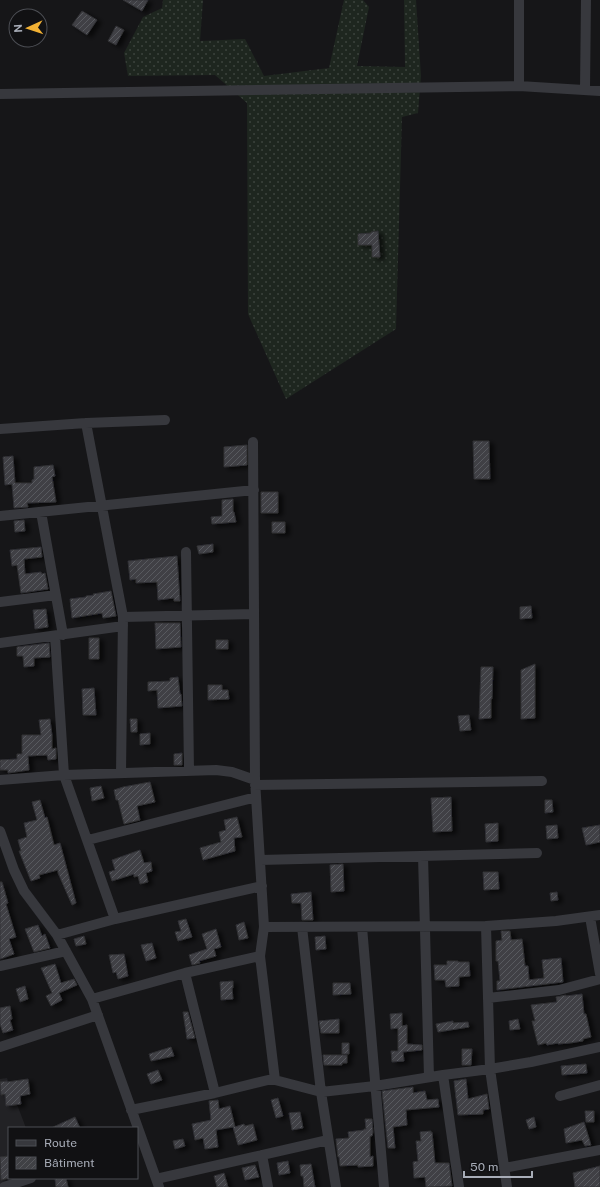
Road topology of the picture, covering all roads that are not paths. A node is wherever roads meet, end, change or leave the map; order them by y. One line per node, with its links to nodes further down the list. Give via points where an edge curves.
1 (519, 0): 3 (street)
2 (586, 0): 4 (street)
3 (519, 86): 4 (street); 6 (street)
4 (585, 89): 5 (street)
5 (600, 90)
6 (0, 94)
7 (165, 420): 8 (street)
8 (86, 423): 9 (street); 12 (street)
9 (0, 429)
10 (253, 442): 11 (street)
11 (254, 490): 12 (street); 18 (street)
12 (101, 506): 13 (street); 20 (street)
13 (41, 512): 14 (street); 16 (street)
14 (0, 516)
15 (186, 552): 19 (street)
16 (56, 595): 17 (street); 21 (street)
17 (0, 602)
18 (254, 614): 19 (street); 28 (street)
19 (187, 615): 20 (street); 23 (street)
20 (123, 621): 21 (street); 24 (street)
21 (59, 635): 22 (street); 25 (street)
22 (0, 643)
23 (190, 771): 24 (street); 28 (street, via 226,771)
24 (121, 773): 25 (street)
25 (64, 775): 26 (street); 31 (street)
26 (0, 780)
27 (542, 781): 28 (street)
28 (255, 783): 29 (street)
29 (256, 797): 31 (street); 34 (street)
30 (0, 831): 43 (street, via 24,890)
31 (88, 840): 37 (street)
32 (537, 853): 33 (street)
33 (423, 856): 34 (street); 38 (street)
34 (260, 860): 35 (street)
35 (262, 886): 37 (street); 40 (street)
36 (595, 916): 39 (street); 48 (street)
37 (116, 919): 43 (street)
38 (425, 926): 39 (street); 42 (street); 57 (street)
39 (486, 926): 50 (street)
40 (264, 927): 41 (street); 45 (street)
41 (302, 927): 42 (street); 61 (street)
42 (362, 927): 60 (street)
43 (57, 935): 44 (street)
44 (66, 951): 46 (street); 51 (street)
45 (260, 956): 47 (street); 58 (street)
46 (0, 966)
47 (185, 973): 51 (street); 62 (street)
48 (600, 974)
49 (600, 979): 50 (street, via 559,990)
50 (488, 998): 55 (street)
51 (92, 999): 52 (street)
52 (98, 1015): 53 (street); 64 (street)
53 (0, 1047)
54 (600, 1047): 55 (street)
55 (490, 1069): 56 (street); 70 (street)
56 (443, 1075): 57 (street); 77 (street)
57 (429, 1077): 60 (street)
58 (275, 1080): 61 (street); 62 (street, via 260,1081)
59 (600, 1085): 63 (street)
60 (375, 1086): 61 (street); 76 (street)
61 (321, 1092): 66 (street)
62 (215, 1093): 64 (street)
63 (560, 1096)
64 (131, 1110): 65 (street)
65 (135, 1127)
66 (328, 1140): 69 (street); 75 (street)
67 (139, 1141): 72 (street)
68 (600, 1150): 70 (street)
69 (262, 1155): 72 (street); 74 (street)
70 (504, 1168): 78 (street)
71 (28, 1179): 73 (street)
72 (157, 1183)
73 (4, 1187)
74 (268, 1187)
75 (336, 1187)
76 (384, 1187)
77 (459, 1187)
78 (507, 1187)

